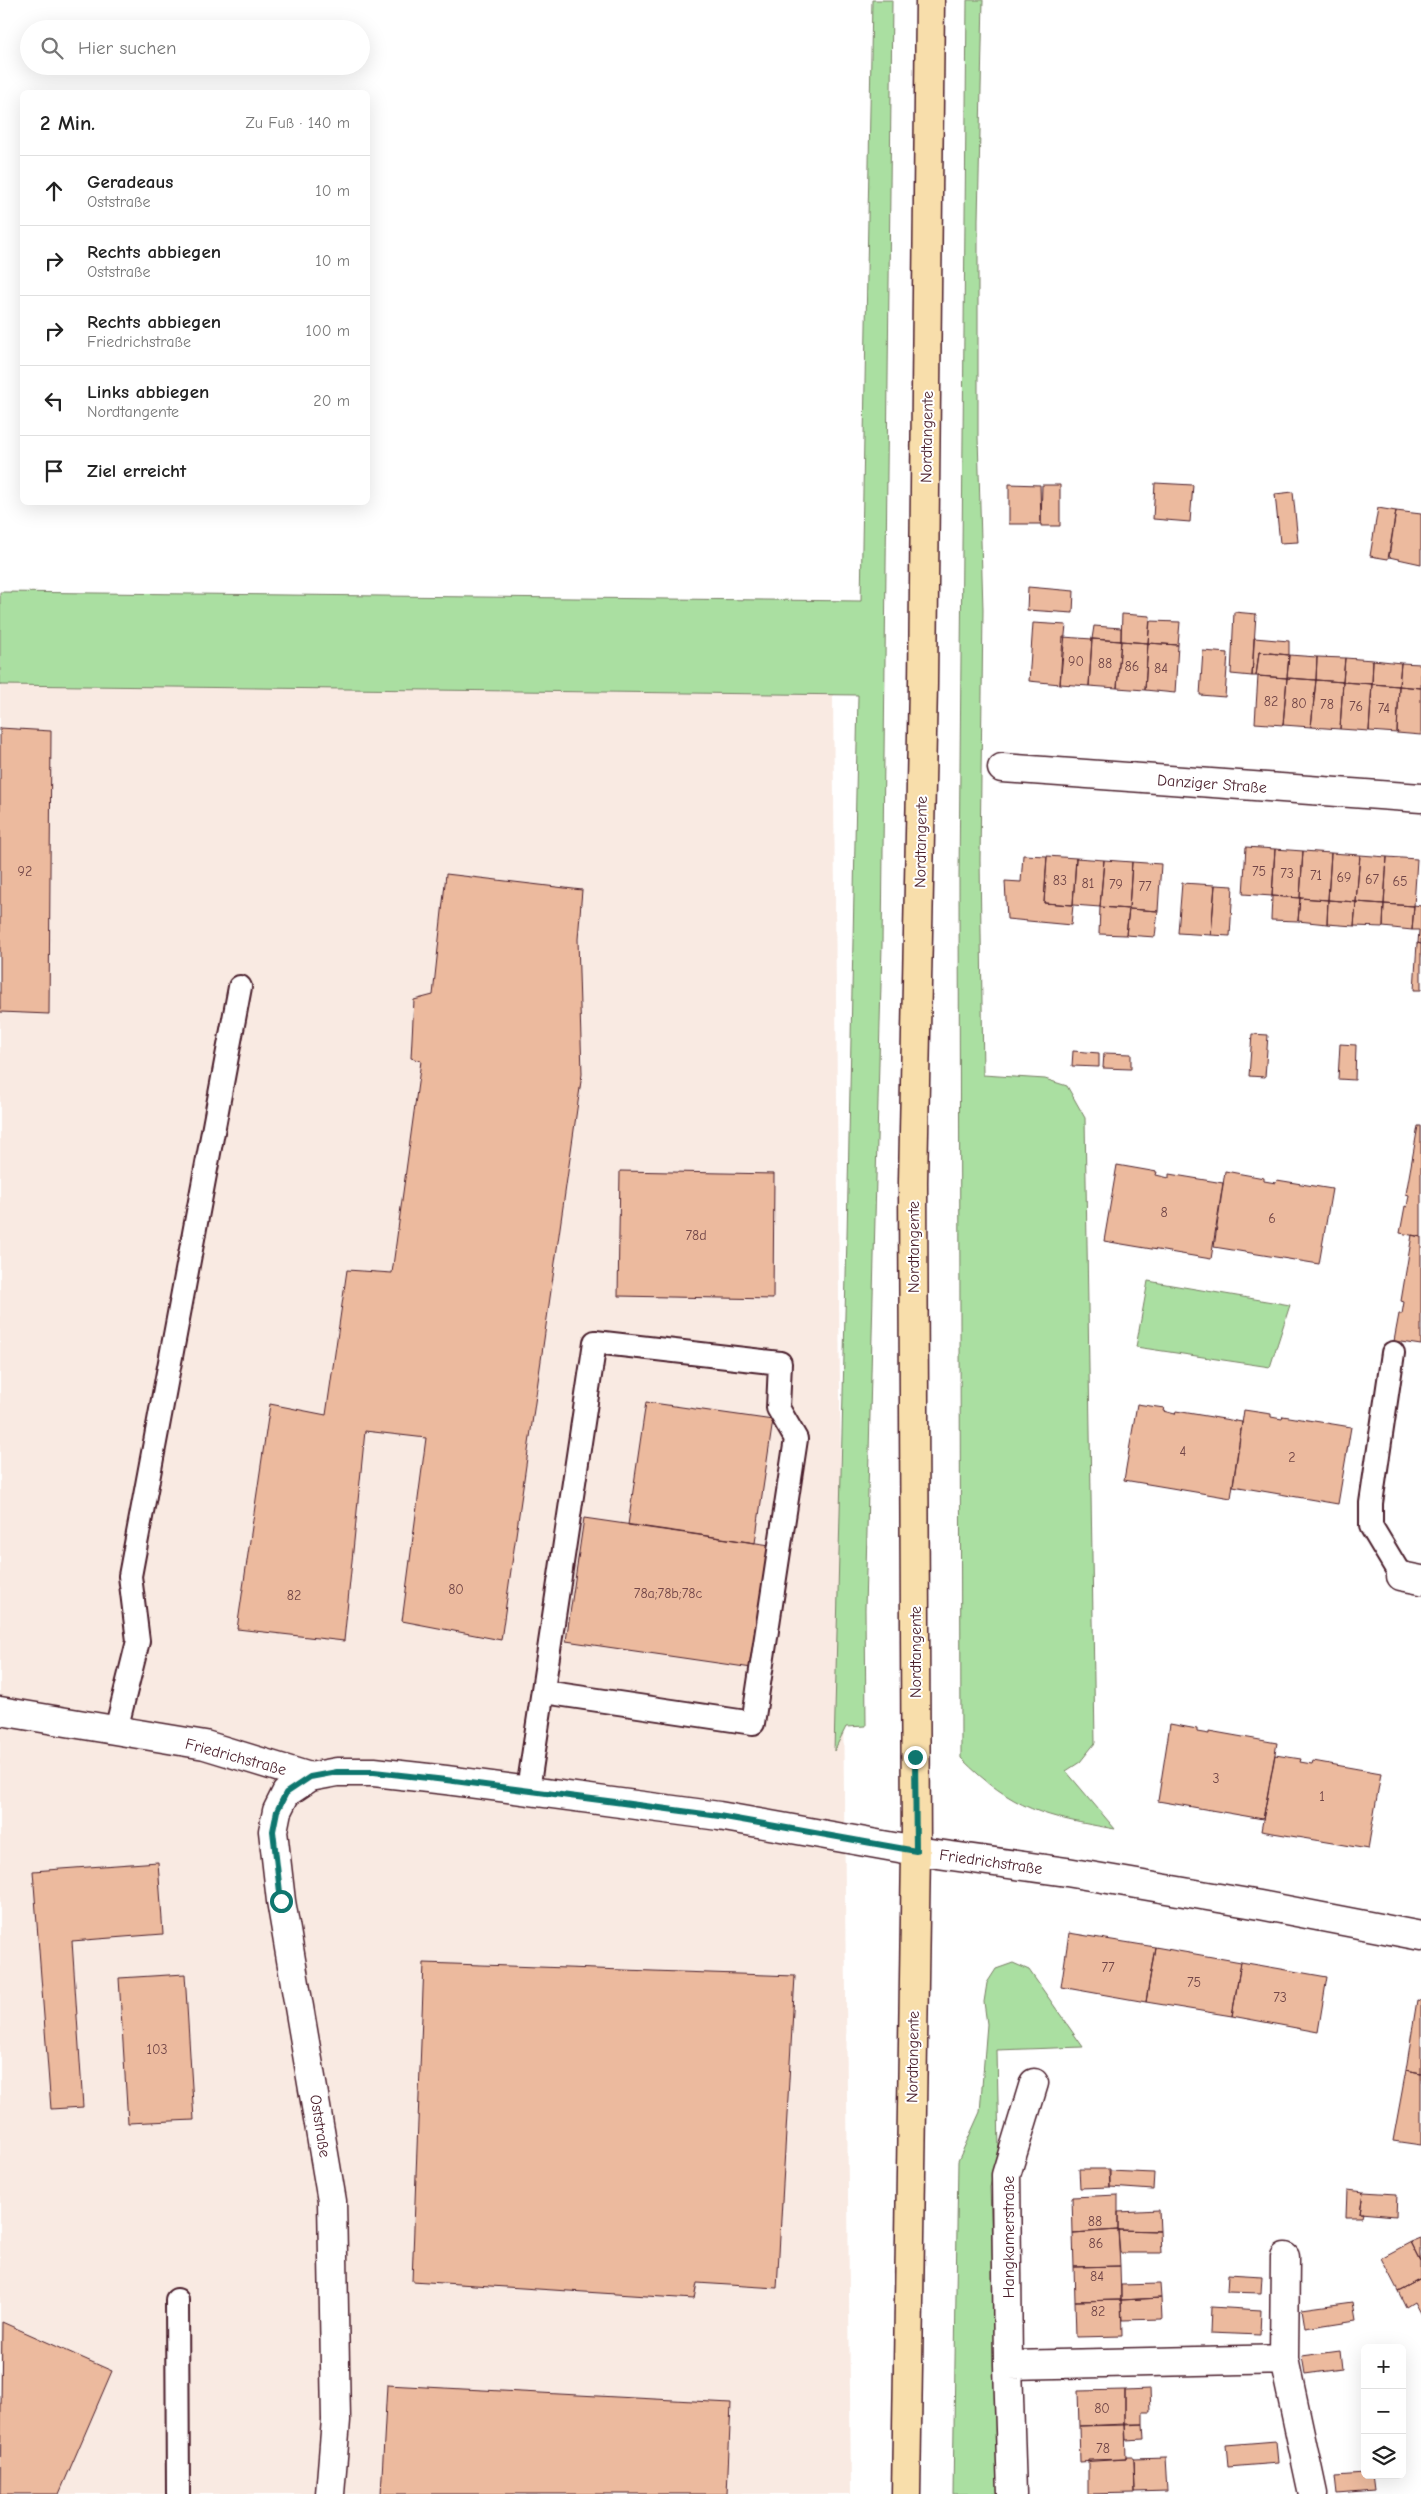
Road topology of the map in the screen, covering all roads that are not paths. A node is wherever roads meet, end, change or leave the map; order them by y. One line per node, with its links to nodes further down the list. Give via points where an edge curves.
1 (930, 0): 12 (main road, Nordtangente, via 923,694 913,1182)
2 (1002, 768): 3 (street, Danziger Straße)
3 (1421, 798)
4 (240, 987): 9 (lane, via 130,1576 138,1641)
5 (1392, 1353): 6 (lane, via 1371,1503 1371,1526)
6 (1411, 1578)
7 (544, 1692): 7 (lane, via 595,1342 780,1363 778,1408 796,1439 753,1723); 11 (lane)
8 (0, 1711): 9 (street, Friedrichstraße)
9 (116, 1730): 10 (street, Friedrichstraße, via 205,1745)
10 (310, 1777): 11 (street, Friedrichstraße, via 337,1772 374,1772); 20 (street, Oststraße, via 286,1793 277,1811 273,1831 281,1901 332,2201 336,2420)
11 (528, 1790): 12 (street, Friedrichstraße, via 719,1816)
12 (916, 1851): 13 (street, Friedrichstraße, via 1067,1872); 21 (main road, Nordtangente)
13 (1421, 1936)
14 (1034, 2083): 18 (street, Hangkamerstraße, via 1006,2175)
15 (1285, 2257): 17 (street)
16 (177, 2300): 19 (lane)
17 (1284, 2359): 18 (street); 23 (street)
18 (1008, 2365): 22 (street, Hangkamerstraße)
19 (178, 2494)
20 (330, 2494)
21 (906, 2494)
22 (1012, 2494)
23 (1313, 2494)

